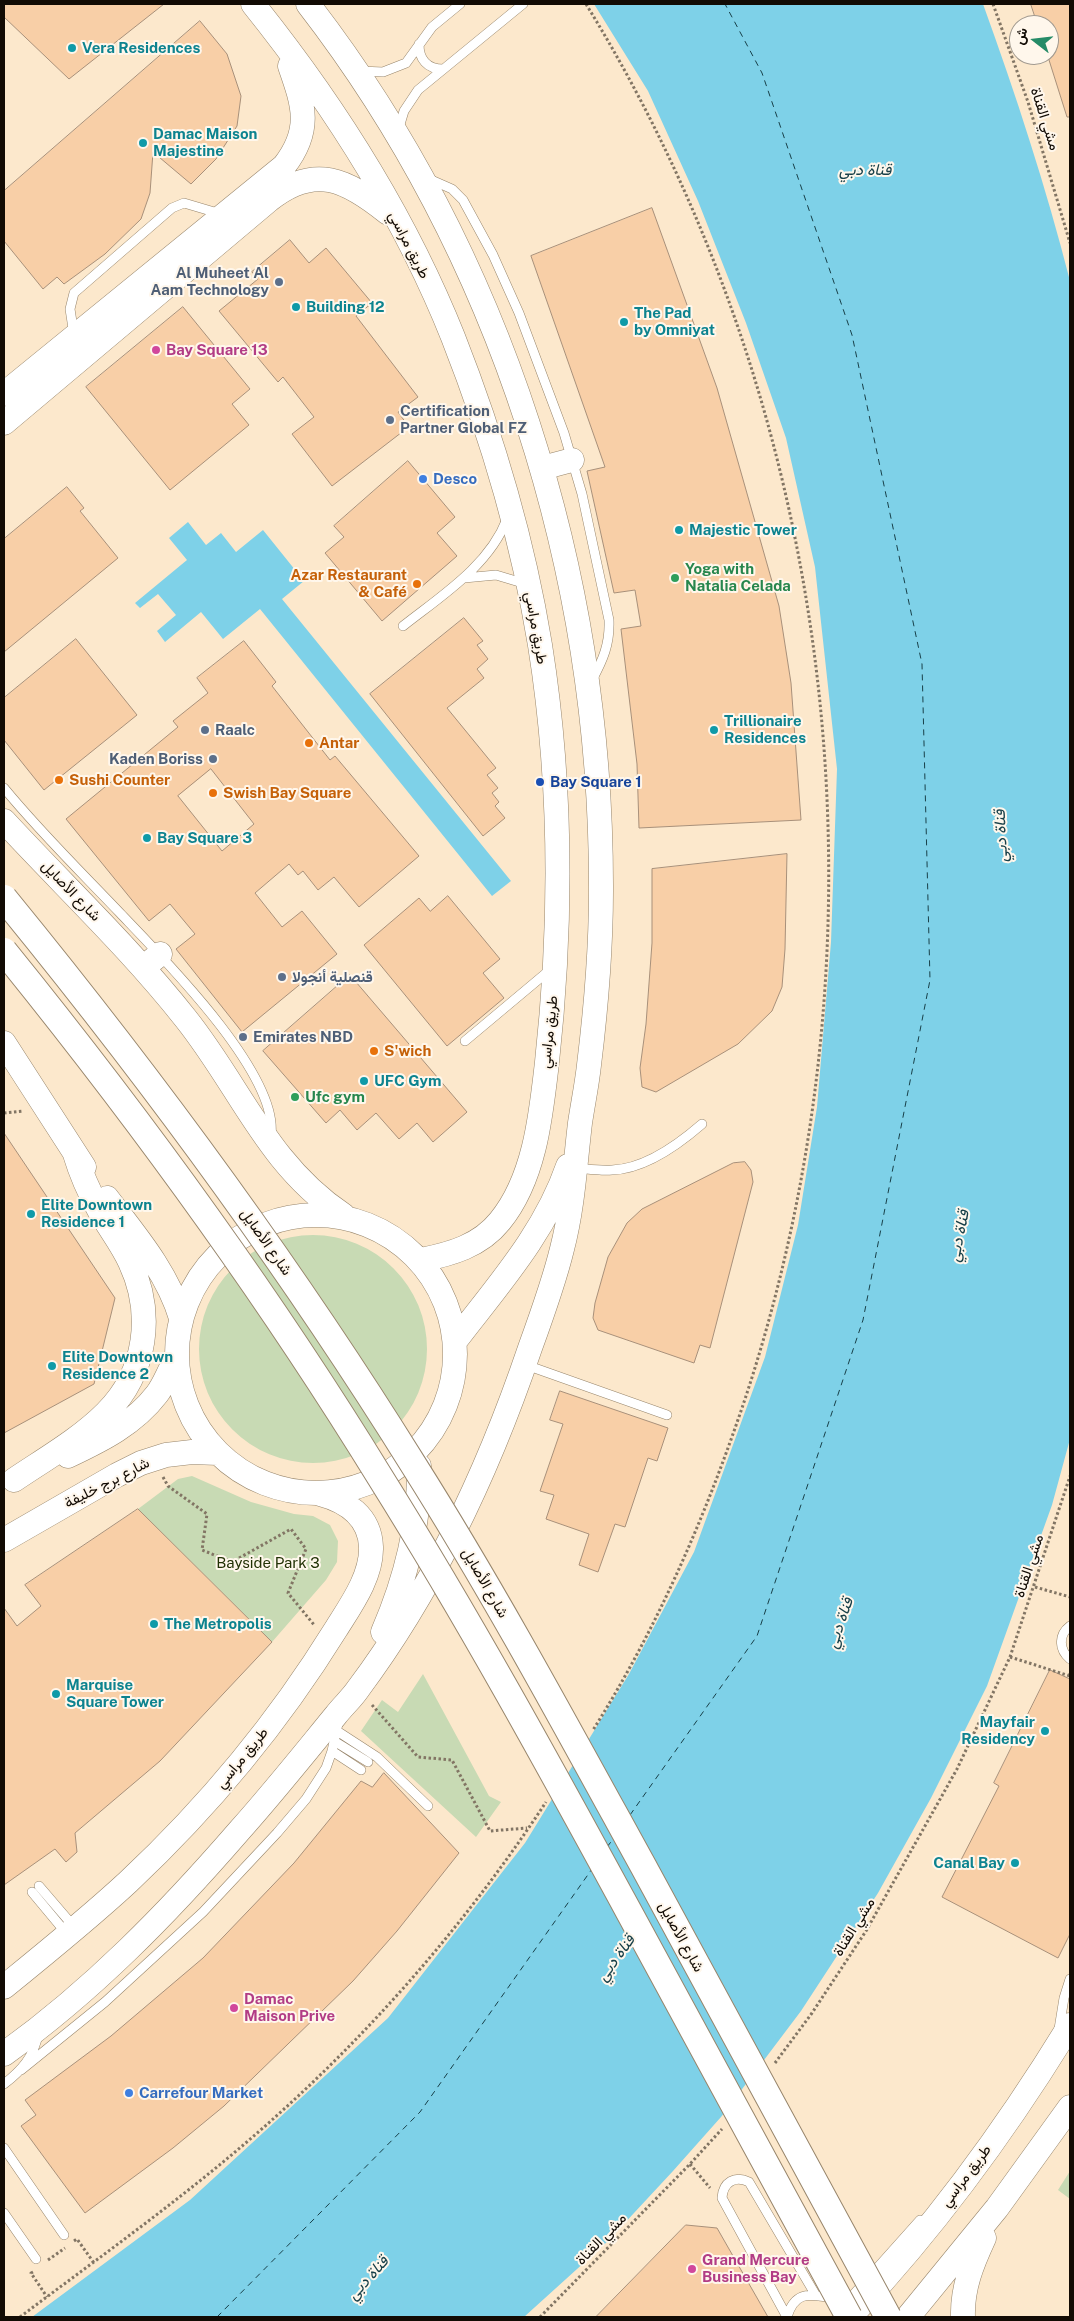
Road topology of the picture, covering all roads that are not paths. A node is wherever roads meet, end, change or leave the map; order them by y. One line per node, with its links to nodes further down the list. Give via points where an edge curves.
1 (253, 4): 5 (main road, طريق مراسي)
2 (308, 4): 8 (main road)
3 (460, 4): 6 (lane, via 432,27)
4 (523, 4): 7 (lane)
5 (280, 38): 11 (main road, via 304,110 300,140 284,166); 12 (main road, طريق مراسي, via 342,127)
6 (419, 44): 7 (lane, via 425,63); 8 (lane, via 412,57 399,67 383,72)
7 (442, 69): 9 (lane, via 410,100)
8 (357, 71): 9 (main road)
9 (397, 136): 10 (main road)
10 (419, 174): 16 (lane, via 452,188 468,206 523,321); 17 (main road, via 490,323 518,393)
11 (223, 215): 13 (main road); 13 (lane, via 184,203 172,208 74,292 70,309)
12 (398, 221): 15 (main road, via 344,183 317,180 291,185); 18 (main road, طريق مراسي, via 452,334 477,401)
13 (74, 336): 14 (main road)
14 (4, 394)
15 (4, 423)
16 (572, 460): 17 (main road); 22 (lane, via 609,620 606,654)
17 (542, 468): 22 (main road, via 568,567)
18 (510, 512): 19 (lane, via 496,541); 20 (main road, طريق مراسي)
19 (463, 578): 20 (lane, via 496,575); 21 (lane)
20 (528, 586): 28 (main road, طريق مراسي, via 540,644 554,772 558,846)
21 (402, 626)
22 (588, 687): 32 (main road, via 598,784 601,898 595,1012)
23 (4, 788): 27 (lane)
24 (4, 821): 27 (main road, شارع الأصايل)
25 (4, 898): 78 (main road, شارع الأصايل, bridge, via 99,1014 198,1145 303,1295 412,1462 540,1678)
26 (4, 951): 76 (main road, bridge, via 100,1070 202,1209 382,1479 516,1706)
27 (152, 961): 35 (main road, شارع الأصايل, via 269,1144 309,1190)
28 (555, 965): 29 (lane); 36 (main road, طريق مراسي, via 541,1111 530,1157 513,1201 484,1237 464,1249)
29 (465, 1040)
30 (5, 1046): 33 (main road)
31 (702, 1124): 34 (lane, via 683,1141 634,1165 614,1170)
32 (580, 1125): 34 (main road); 38 (main road, via 564,1178 539,1228)
33 (75, 1154): 37 (main road, via 161,1271); 44 (main road, via 98,1209 138,1279 143,1299 144,1340 140,1360 106,1413)
34 (577, 1168): 40 (main road, via 561,1252)
35 (343, 1215): 36 (main road, via 386,1231); 37 (main road, via 308,1213 274,1220 242,1235 215,1257 194,1286)
36 (421, 1260): 38 (main road, via 445,1297)
37 (181, 1318): 39 (main road)
38 (456, 1340): 42 (main road, via 454,1380 441,1417)
39 (174, 1363): 43 (main road, via 186,1404 199,1430); 44 (main road, via 158,1393 140,1414 120,1429)
40 (524, 1365): 41 (lane); 49 (main road, via 494,1446 455,1531 410,1612)
41 (667, 1415)
42 (418, 1449): 45 (main road, via 389,1473 355,1488); 49 (main road, via 416,1526 406,1572 382,1635)
43 (218, 1454): 45 (main road, via 239,1471 264,1484 291,1492); 46 (main road, شارع برج خليفة, via 192,1452 153,1459 117,1475)
44 (9, 1484)
45 (318, 1494): 56 (main road, طريق مراسي, via 338,1499 355,1510 366,1527 371,1547 362,1582 328,1642 277,1714 213,1793 128,1882)
46 (4, 1540)
47 (1070, 1626): 48 (lane, via 1061,1641 1064,1653)
48 (1070, 1659)
49 (338, 1721): 50 (lane); 54 (lane); 63 (main road, via 175,1903 109,1968 39,2029)
50 (334, 1741): 51 (lane); 52 (lane)
51 (332, 1750): 53 (lane); 63 (lane, via 326,1768 306,1799 203,1912 105,2002)
52 (368, 1762)
53 (361, 1770)
54 (428, 1806)
55 (35, 1889): 56 (lane)
56 (71, 1932): 57 (main road, طريق مراسي)
57 (35, 1962): 58 (main road); 60 (main road, طريق مراسي)
58 (4, 1974)
59 (1070, 1979): 62 (lane, via 1064,1998)
60 (4, 1987)
61 (1070, 2025): 62 (main road, طريق مراسي)
62 (1058, 2046): 68 (main road, طريق مراسي)
63 (12, 2062): 64 (lane)
64 (4, 2084)
65 (1070, 2107): 67 (main road)
66 (4, 2148): 70 (lane)
67 (997, 2208): 74 (main road); 79 (main road, via 968,2274)
68 (939, 2212): 72 (main road, طريق مراسي); 73 (lane, via 916,2224 853,2295 838,2300); 74 (main road, via 926,2248 897,2280 891,2293 895,2303)
69 (4, 2213): 71 (lane)
70 (64, 2235)
71 (38, 2262)
72 (872, 2293): 76 (main road, طريق مراسي); 77 (main road)
73 (815, 2294): 75 (lane, via 797,2300); 75 (lane, via 749,2182 734,2179 727,2183 722,2198)
74 (915, 2309)
75 (787, 2317)
76 (849, 2317)
77 (859, 2317)
78 (888, 2317)
79 (963, 2317)

